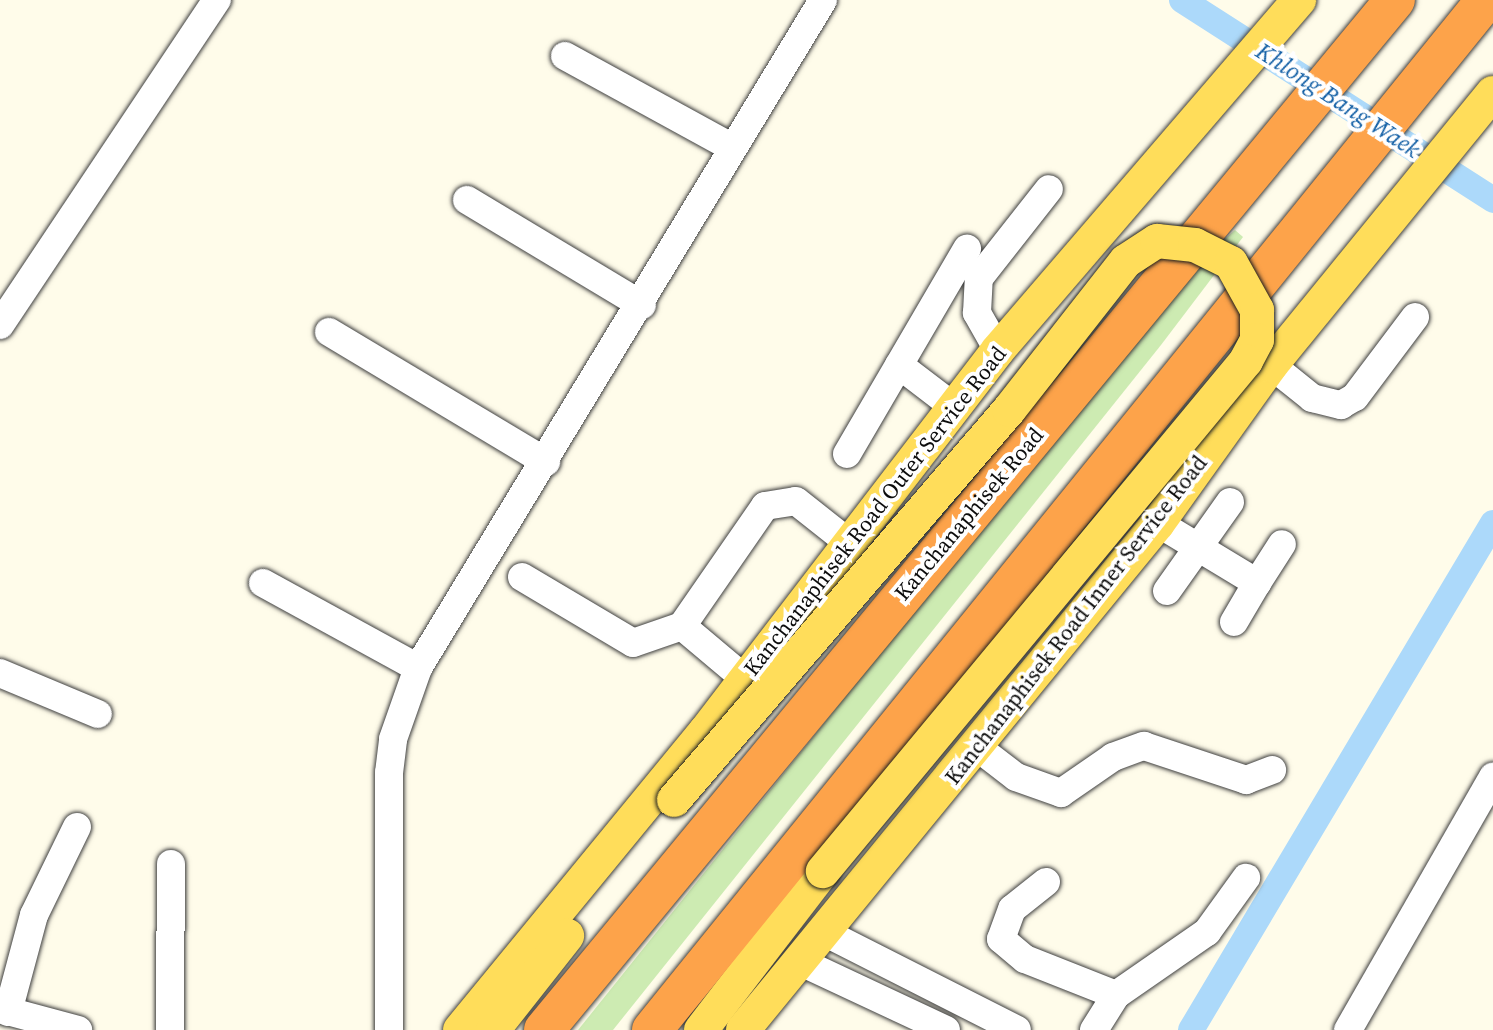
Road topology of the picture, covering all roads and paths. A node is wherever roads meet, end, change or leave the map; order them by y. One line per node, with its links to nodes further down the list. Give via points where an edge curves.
1 (217, 0): 14 (street)
2 (823, 0): 8 (street)
3 (1299, 0): 16 (main road, Kanchanaphisek Road Outer Service Road, via 1148,182)
4 (1395, 0): 53 (highway, Kanchanaphisek Road)
5 (1485, 1): 54 (highway)
6 (565, 56): 8 (street)
7 (1493, 93): 18 (main road, Kanchanaphisek Road Inner Service Road)
8 (731, 147): 12 (street)
9 (1049, 189): 16 (street, via 979,278 977,313)
10 (467, 200): 12 (street)
11 (967, 249): 17 (street)
12 (642, 305): 21 (street)
13 (1415, 317): 18 (street, via 1355,397 1341,405 1312,398)
14 (0, 325)
15 (329, 332): 21 (street)
16 (998, 350): 19 (main road, Kanchanaphisek Road Outer Service Road)
17 (899, 365): 19 (street); 20 (street)
18 (1271, 365): 23 (main road, Kanchanaphisek Road Inner Service Road)
19 (954, 407): 24 (main road, Kanchanaphisek Road Outer Service Road)
20 (847, 454)
21 (546, 462): 33 (street)
22 (1230, 502): 26 (street)
23 (1158, 523): 26 (street); 37 (main road, Kanchanaphisek Road Inner Service Road)
24 (848, 542): 32 (street, via 796,501 779,498 765,506); 35 (main road, Kanchanaphisek Road Outer Service Road)
25 (1282, 544): 29 (street)
26 (1199, 546): 29 (street); 30 (street)
27 (522, 577): 32 (street, via 633,643)
28 (263, 583): 33 (street)
29 (1257, 583): 31 (street)
30 (1167, 591)
31 (1234, 622)
32 (682, 626): 35 (street)
33 (418, 668): 50 (street, via 393,739 389,773)
34 (0, 673): 36 (street)
35 (745, 679): 51 (main road, Kanchanaphisek Road Outer Service Road)
36 (98, 714)
37 (977, 747): 38 (street, via 1016,777 1061,793 1113,757 1144,746 1246,780); 44 (main road, Kanchanaphisek Road Inner Service Road)
38 (1272, 770)
39 (1493, 777): 60 (street)
40 (77, 827): 47 (street, via 34,915)
41 (171, 864): 49 (street)
42 (1246, 878): 46 (street, via 1207,932)
43 (1046, 882): 46 (street, via 1012,909 1001,939 1025,959)
44 (826, 933): 45 (main road, Kanchanaphisek Road Inner Service Road); 58 (street)
45 (801, 962): 56 (main road, Kanchanaphisek Road Inner Service Road); 57 (street)
46 (1116, 995): 59 (street)
47 (4, 1010): 48 (street)
48 (78, 1030)
49 (170, 1030)
50 (389, 1030)
51 (460, 1030)
52 (493, 1030): 55 (main road, bridge, via 674,800 1009,410 1126,261 1157,241 1195,245 1231,263 1257,310 1257,340 1246,361 823,871)
53 (544, 1030)
54 (652, 1030)
55 (701, 1030)
56 (743, 1030)
57 (946, 1030)
58 (1017, 1030)
59 (1094, 1030)
60 (1348, 1030)

